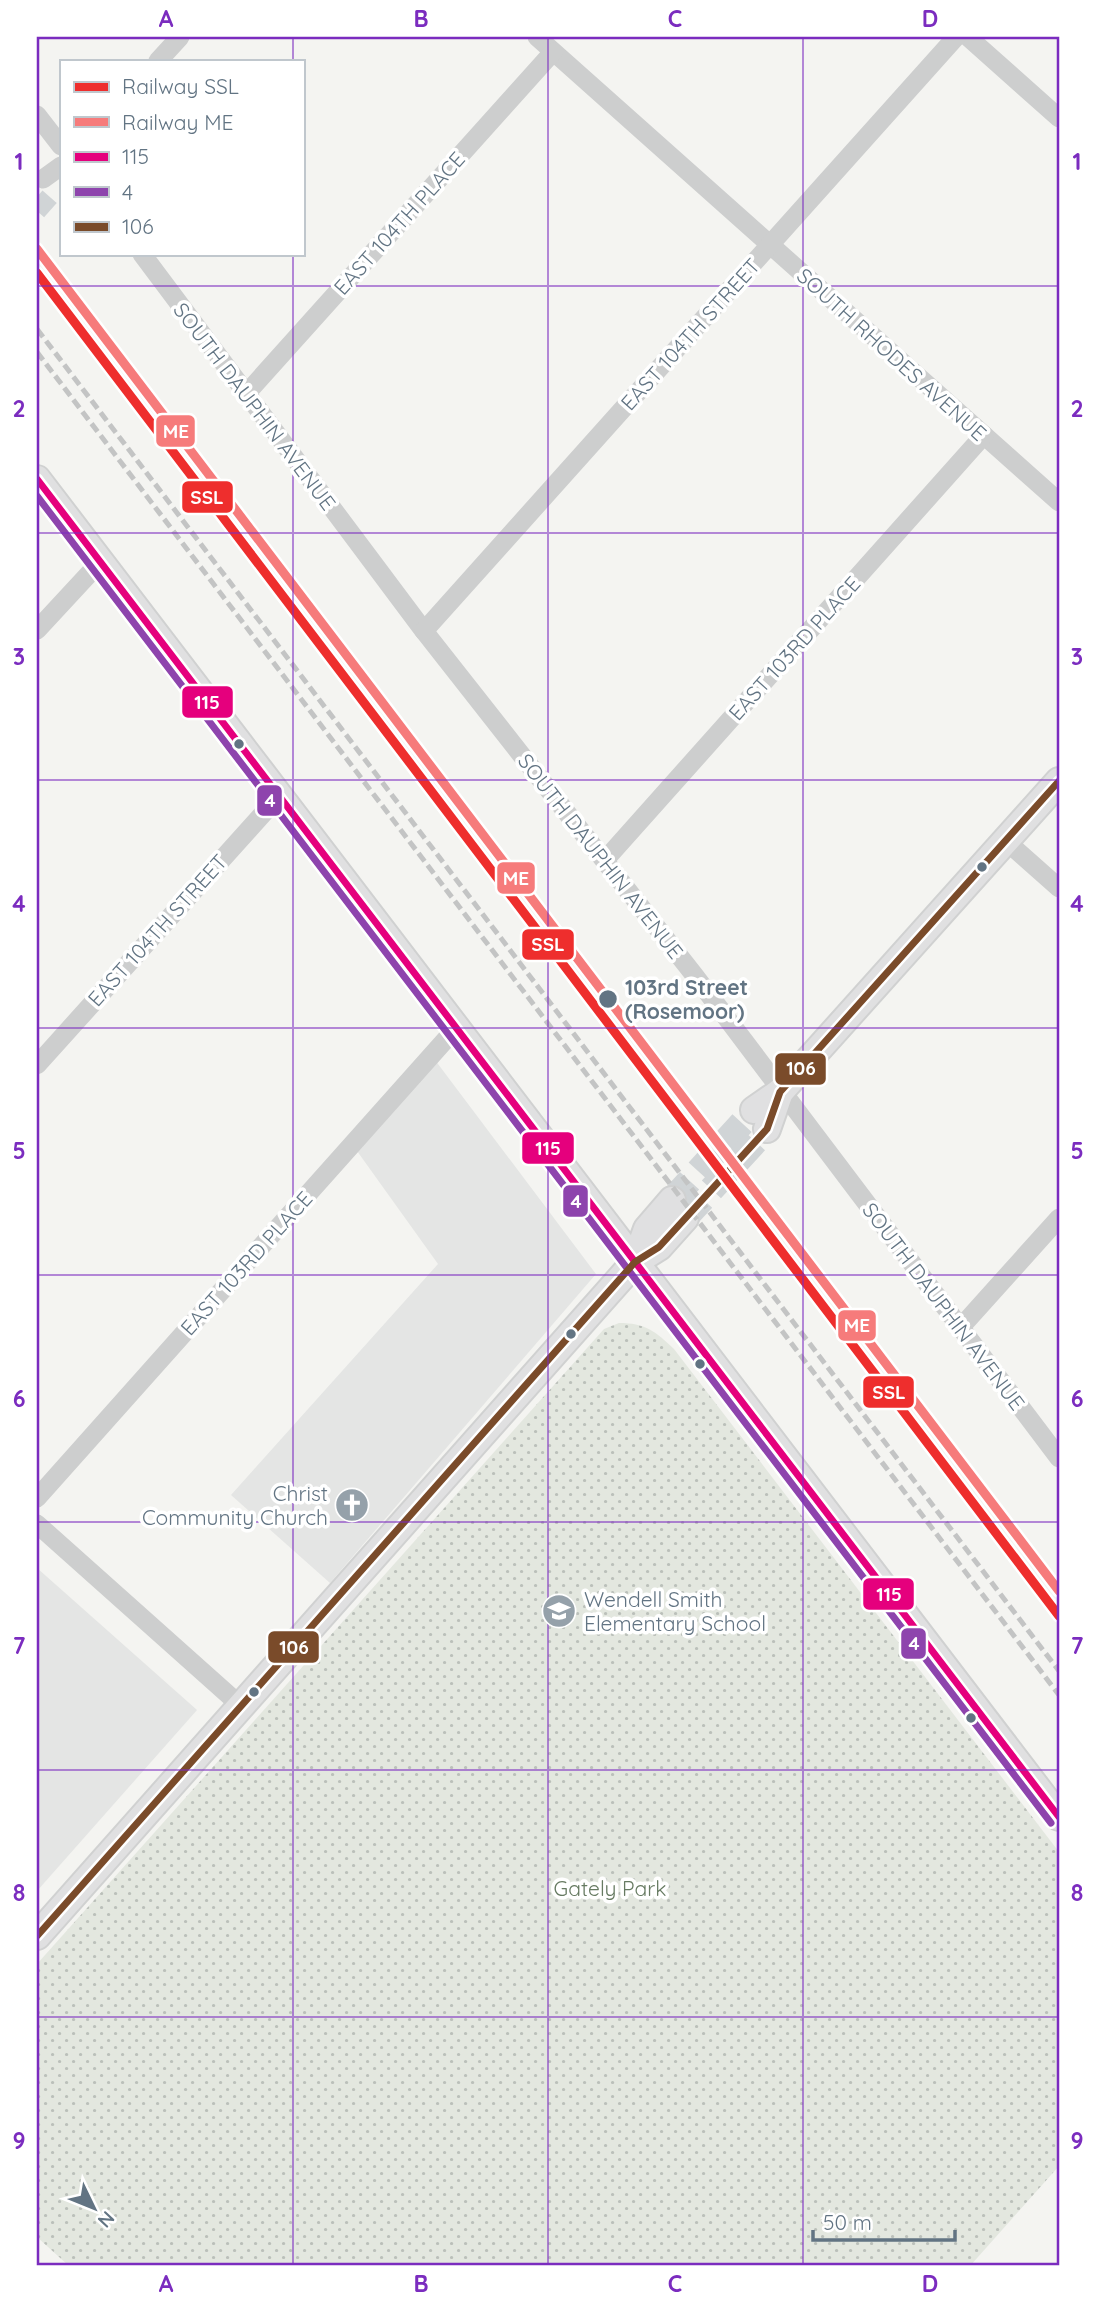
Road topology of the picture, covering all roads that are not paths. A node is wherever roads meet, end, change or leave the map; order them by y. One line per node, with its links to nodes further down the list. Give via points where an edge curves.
1 (180, 37): 6 (street)
2 (537, 37): 5 (street, SOUTH RHODES AVENUE)
3 (956, 37): 10 (street, EAST 104TH STREET)
4 (968, 37): 8 (street)
5 (553, 52): 10 (street, SOUTH RHODES AVENUE); 12 (street, EAST 104TH PLACE)
6 (159, 60)
7 (37, 115): 9 (street)
8 (1059, 118)
9 (60, 145)
10 (769, 245): 13 (street, SOUTH RHODES AVENUE); 18 (street, EAST 104TH STREET)
11 (143, 256): 12 (street, SOUTH DAUPHIN AVENUE)
12 (246, 394): 18 (street, SOUTH DAUPHIN AVENUE)
13 (984, 435): 15 (street, SOUTH RHODES AVENUE); 22 (street, EAST 103RD PLACE)
14 (37, 479): 16 (street)
15 (1059, 502)
16 (100, 562): 17 (street); 20 (street)
17 (37, 630)
18 (424, 631): 22 (street, SOUTH DAUPHIN AVENUE)
19 (1059, 781): 21 (street)
20 (279, 796): 24 (street); 25 (street, EAST 104TH STREET)
21 (1006, 841): 23 (street); 26 (street)
22 (605, 860): 26 (street, SOUTH DAUPHIN AVENUE)
23 (1059, 888)
24 (456, 1028): 30 (street); 33 (street, EAST 103RD PLACE)
25 (37, 1065)
26 (780, 1092): 27 (street); 31 (street, SOUTH DAUPHIN AVENUE)
27 (761, 1119)
28 (678, 1209): 30 (street, via 647,1229)
29 (1059, 1218): 31 (street)
30 (635, 1262): 35 (street); 36 (street)
31 (961, 1327): 32 (street, SOUTH DAUPHIN AVENUE)
32 (1059, 1458)
33 (37, 1498)
34 (37, 1524): 35 (street)
35 (241, 1706): 37 (street)
36 (1059, 1817)
37 (37, 1936)

